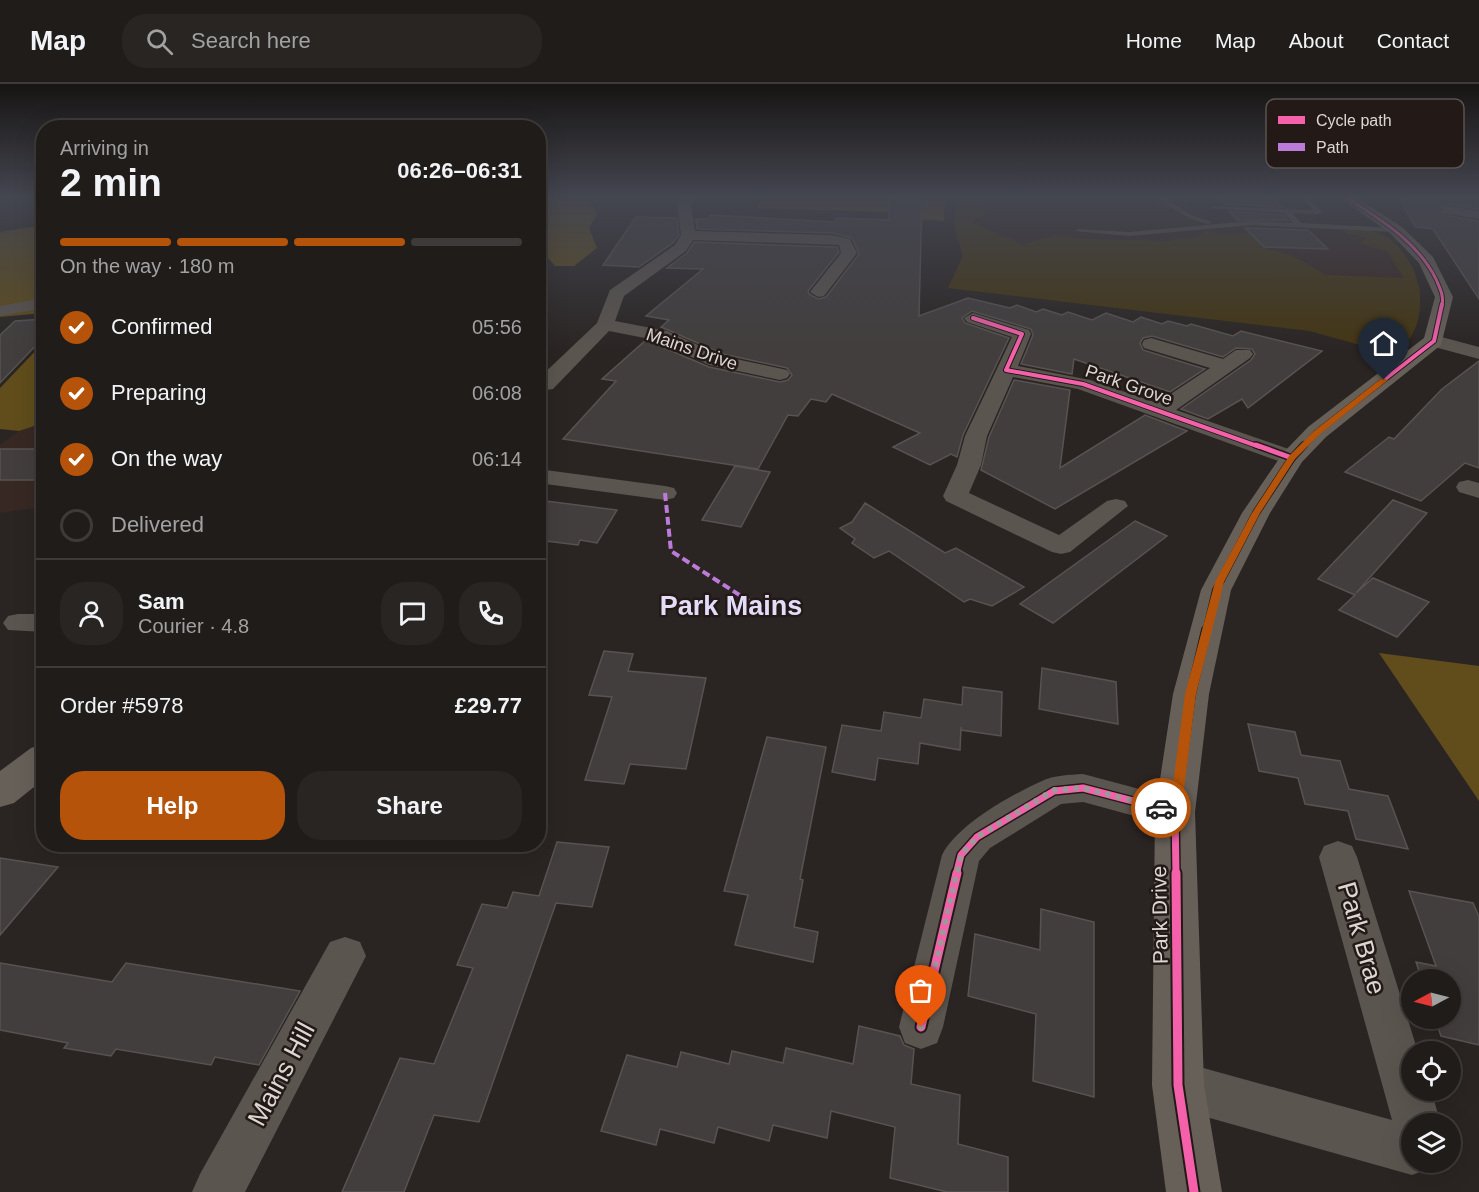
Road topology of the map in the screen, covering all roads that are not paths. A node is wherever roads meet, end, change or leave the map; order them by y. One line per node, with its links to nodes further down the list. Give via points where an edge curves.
1 (680, 249): 8 (street, via 616,294)
2 (847, 249): 4 (street, via 849,254)
3 (1415, 249): 9 (street, via 1427,261 1444,297)
4 (818, 292)
5 (36, 304): 6 (street)
6 (0, 311)
7 (973, 318): 14 (street, via 1022,334)
8 (605, 325): 15 (street, Mains Drive, via 660,335 716,361); 16 (street)
9 (1434, 341): 11 (street); 18 (street, Park Drive, via 1317,432)
10 (1152, 344): 13 (street)
11 (1479, 353)
12 (1243, 354): 13 (street, Park Grove)
13 (1226, 366): 17 (street, Park Grove)
14 (1006, 370): 17 (street, Park Grove, via 1083,384); 21 (street, via 976,436 956,496 1061,546)
15 (780, 374)
16 (546, 384)
17 (1160, 411): 18 (street, Park Grove)
18 (1292, 458): 24 (street, Park Drive, via 1256,513 1216,590 1191,694)
19 (546, 477): 20 (street)
20 (665, 493)
21 (1116, 506)
22 (36, 764): 23 (street)
23 (0, 792)
24 (1175, 812): 27 (street, via 1083,788 1054,790 977,837 961,855); 28 (street, Park Drive)
25 (1338, 857): 29 (street, Park Brae)
26 (345, 957): 31 (street, Mains Hill)
27 (921, 1027)
28 (1178, 1085): 30 (street); 32 (street, Park Drive)
29 (1414, 1113)
30 (1401, 1147)
31 (218, 1192)
32 (1194, 1192)

